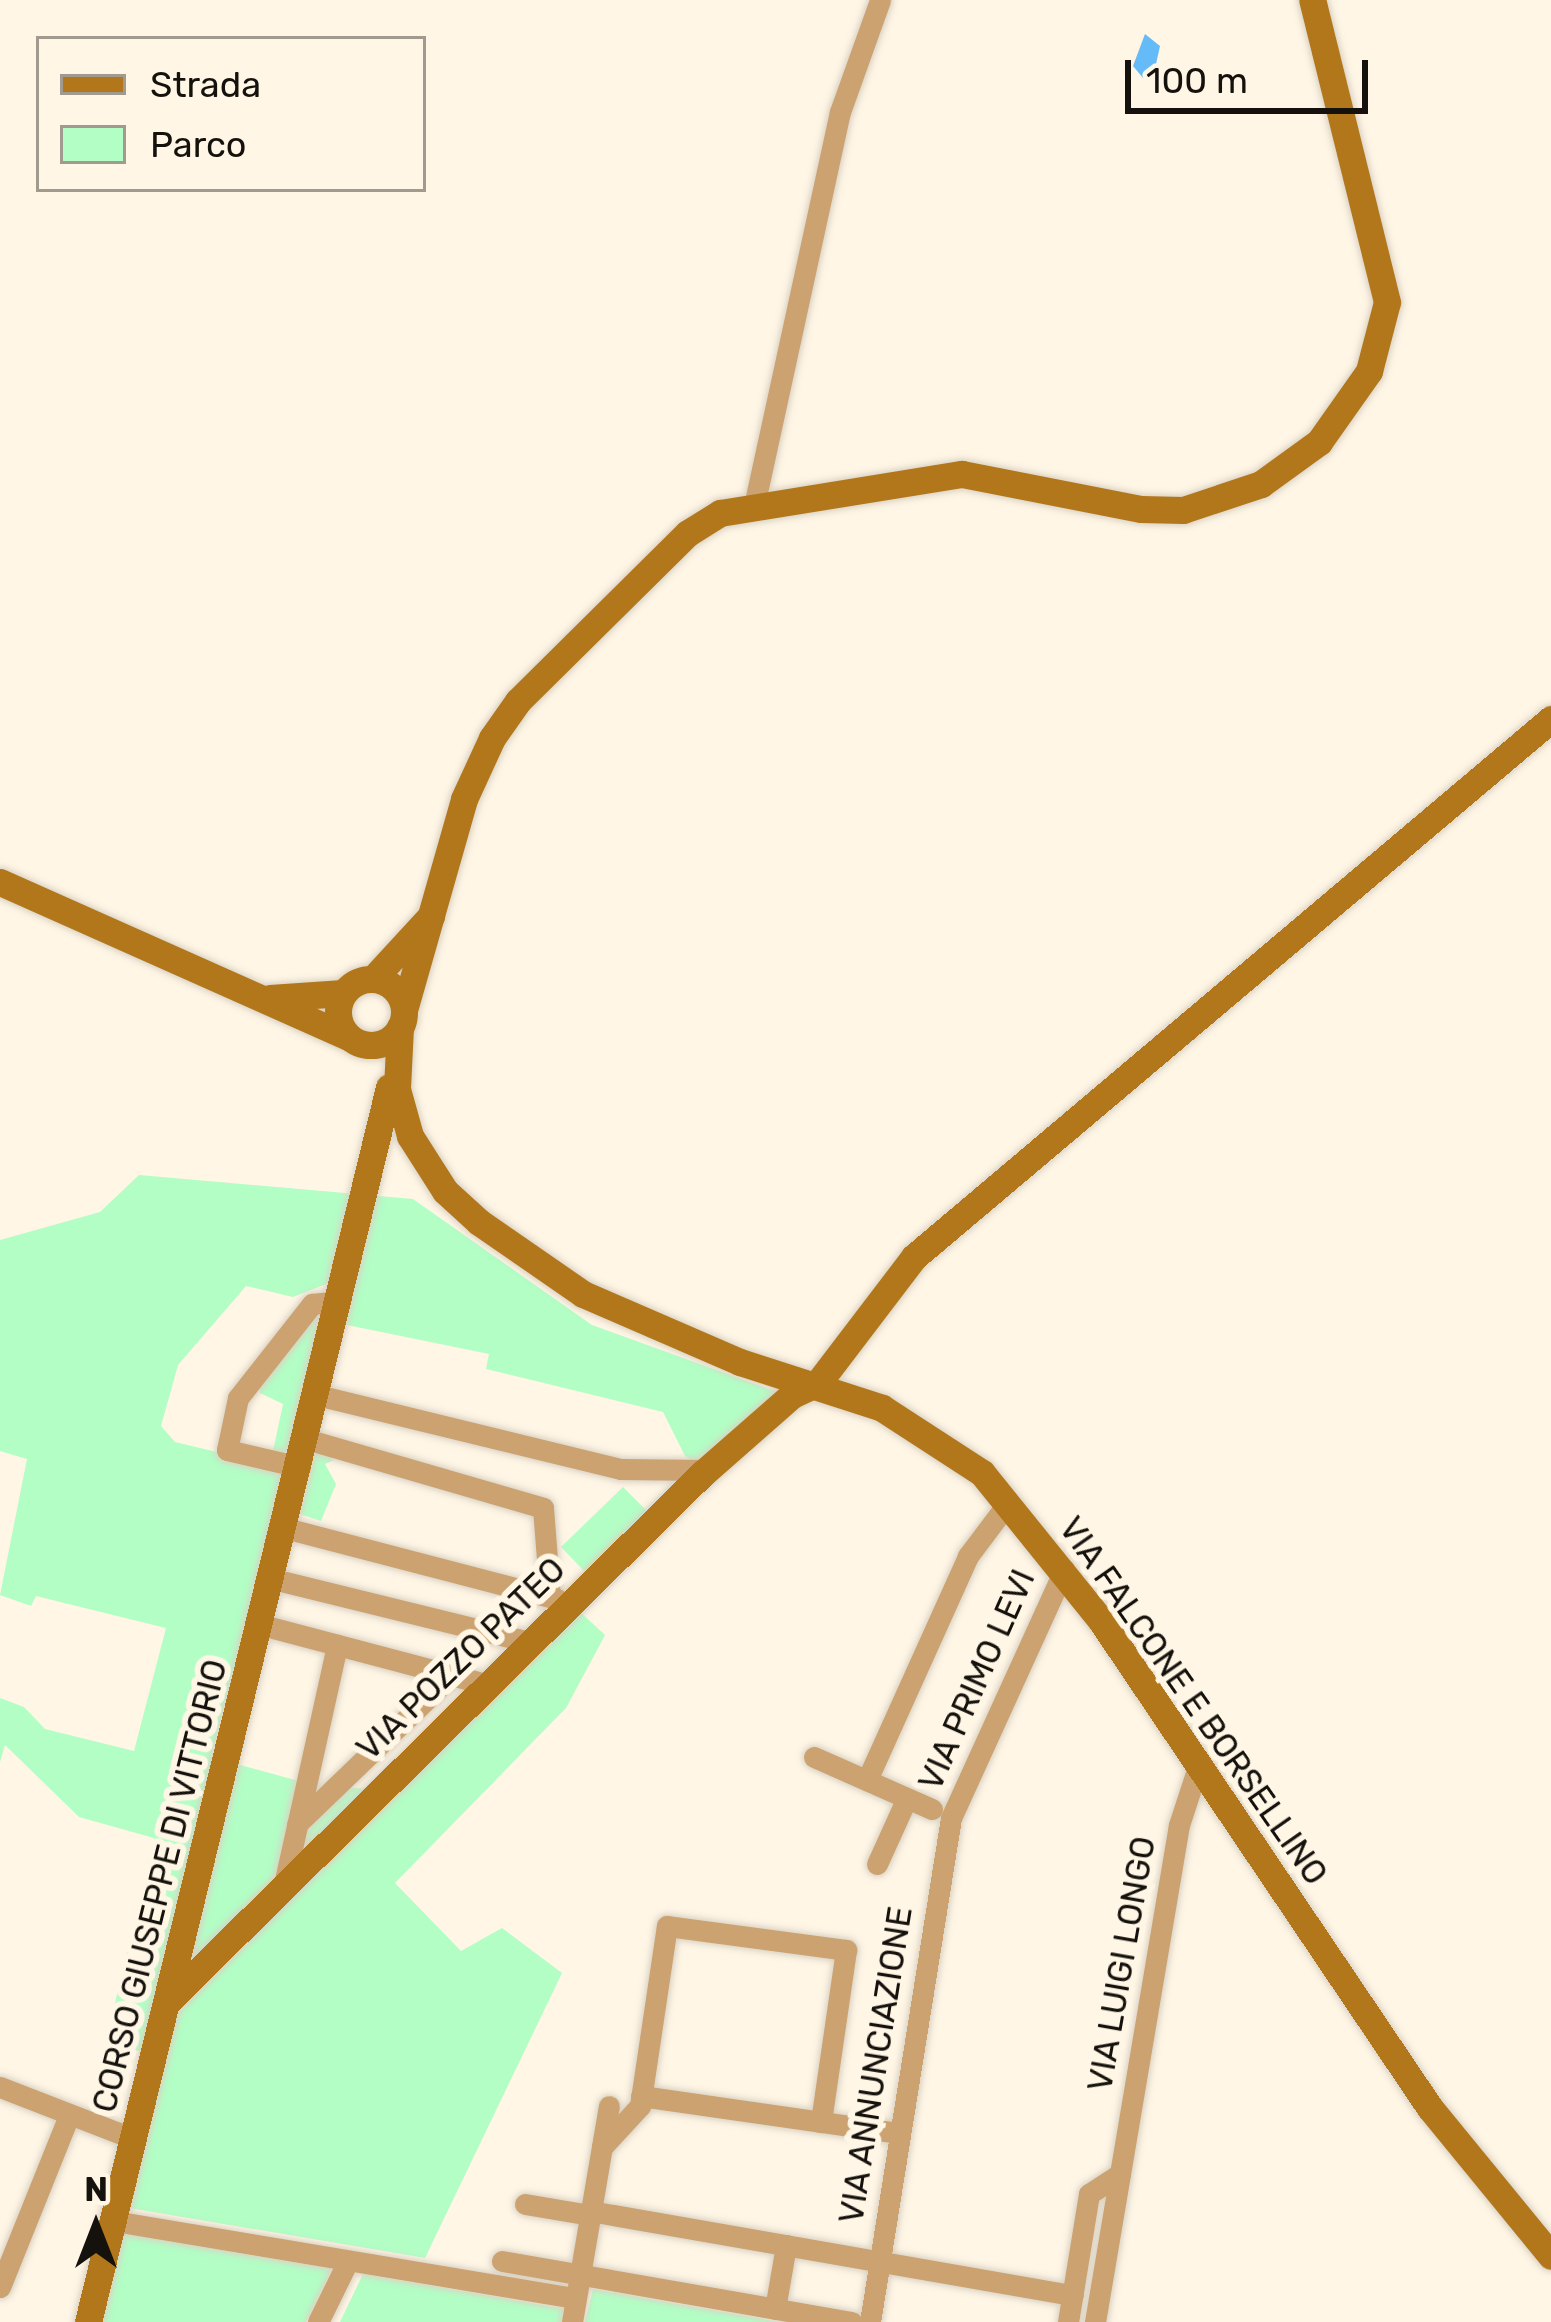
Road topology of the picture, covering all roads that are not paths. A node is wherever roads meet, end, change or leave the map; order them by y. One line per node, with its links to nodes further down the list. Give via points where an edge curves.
1 (880, 0): 3 (street, via 840,112)
2 (1312, 0): 3 (street, VIA FALCONE E BORSELLINO, via 1387,302 1369,371 1319,442 1261,484 1183,510 962,474)
3 (754, 506): 6 (street, VIA FALCONE E BORSELLINO, via 720,513 688,533 518,701 464,799)
4 (1551, 718): 14 (street, VIA POZZO PATEO, via 914,1257)
5 (0, 882): 9 (street)
6 (434, 912): 7 (street); 10 (street, VIA FALCONE E BORSELLINO)
7 (373, 979): 8 (street); 10 (street, via 391,985)
8 (343, 993): 9 (street); 11 (street, via 337,1011)
9 (264, 998): 11 (street)
10 (402, 1018): 11 (street, via 387,1041); 12 (street, VIA FALCONE E BORSELLINO)
11 (353, 1040): 12 (street, VIA FALCONE E BORSELLINO)
12 (395, 1095): 13 (street, CORSO GIUSEPPE DI VITTORIO); 14 (street, VIA FALCONE E BORSELLINO, via 445,1191 518,1252 650,1324)
13 (339, 1301): 15 (street, CORSO GIUSEPPE DI VITTORIO); 16 (street, via 312,1304 238,1398 227,1450)
14 (818, 1383): 17 (street, VIA POZZO PATEO, via 792,1395); 18 (street, VIA FALCONE E BORSELLINO, via 938,1439)
15 (317, 1395): 16 (street, CORSO GIUSEPPE DI VITTORIO); 17 (street, via 620,1468)
16 (303, 1453): 19 (street, CORSO GIUSEPPE DI VITTORIO); 22 (street, via 543,1508)
17 (707, 1470): 22 (street, VIA POZZO PATEO)
18 (1008, 1503): 20 (street, VIA FALCONE E BORSELLINO); 30 (street, via 968,1556)
19 (285, 1528): 21 (street, CORSO GIUSEPPE DI VITTORIO); 22 (street)
20 (1064, 1570): 29 (street, VIA FALCONE E BORSELLINO); 32 (street, VIA PRIMO LEVI)
21 (273, 1579): 23 (street, CORSO GIUSEPPE DI VITTORIO); 24 (street)
22 (560, 1599): 24 (street, VIA POZZO PATEO)
23 (262, 1624): 25 (street); 36 (street, CORSO GIUSEPPE DI VITTORIO)
24 (530, 1642): 27 (street, VIA POZZO PATEO)
25 (337, 1645): 26 (street); 33 (street)
26 (452, 1675): 27 (street); 33 (street, VIA POZZO PATEO)
27 (486, 1684): 35 (street, VIA POZZO PATEO)
28 (814, 1757): 30 (street)
29 (1198, 1767): 45 (street, VIA LUIGI LONGO, via 1179,1825); 50 (street, VIA FALCONE E BORSELLINO, via 1430,2108)
30 (867, 1780): 31 (street)
31 (907, 1798): 32 (street); 34 (street)
32 (942, 1814): 42 (street, VIA ANNUNCIAZIONE)
33 (297, 1824): 35 (street)
34 (878, 1864)
35 (285, 1880): 36 (street, VIA POZZO PATEO)
36 (166, 2002): 43 (street, CORSO GIUSEPPE DI VITTORIO)
37 (0, 2086): 40 (street)
38 (641, 2096): 41 (street); 41 (street, via 667,1926 846,1950); 44 (street)
39 (609, 2106): 44 (street)
40 (69, 2115): 43 (street); 55 (street)
41 (821, 2122): 42 (street)
42 (899, 2133): 53 (street, VIA ANNUNCIAZIONE)
43 (134, 2139): 48 (street, CORSO GIUSEPPE DI VITTORIO)
44 (602, 2147): 47 (street)
45 (1120, 2174): 56 (street, VIA LUIGI LONGO, via 1089,2194); 65 (street, VIA LUIGI LONGO)
46 (525, 2204): 47 (street)
47 (590, 2213): 49 (street); 54 (street)
48 (114, 2221): 51 (street); 59 (street, CORSO GIUSEPPE DI VITTORIO)
49 (786, 2245): 53 (street); 58 (street)
50 (1551, 2256)
51 (348, 2260): 57 (street); 60 (street)
52 (502, 2261): 54 (street)
53 (880, 2262): 56 (street); 63 (street, VIA ANNUNCIAZIONE)
54 (580, 2275): 57 (street); 58 (street)
55 (0, 2288)
56 (1073, 2295): 64 (street, VIA LUIGI LONGO)
57 (576, 2298): 61 (street)
58 (775, 2309): 62 (street)
59 (88, 2322)
60 (318, 2322)
61 (572, 2322)
62 (852, 2322)
63 (870, 2322)
64 (1068, 2322)
65 (1095, 2322)

